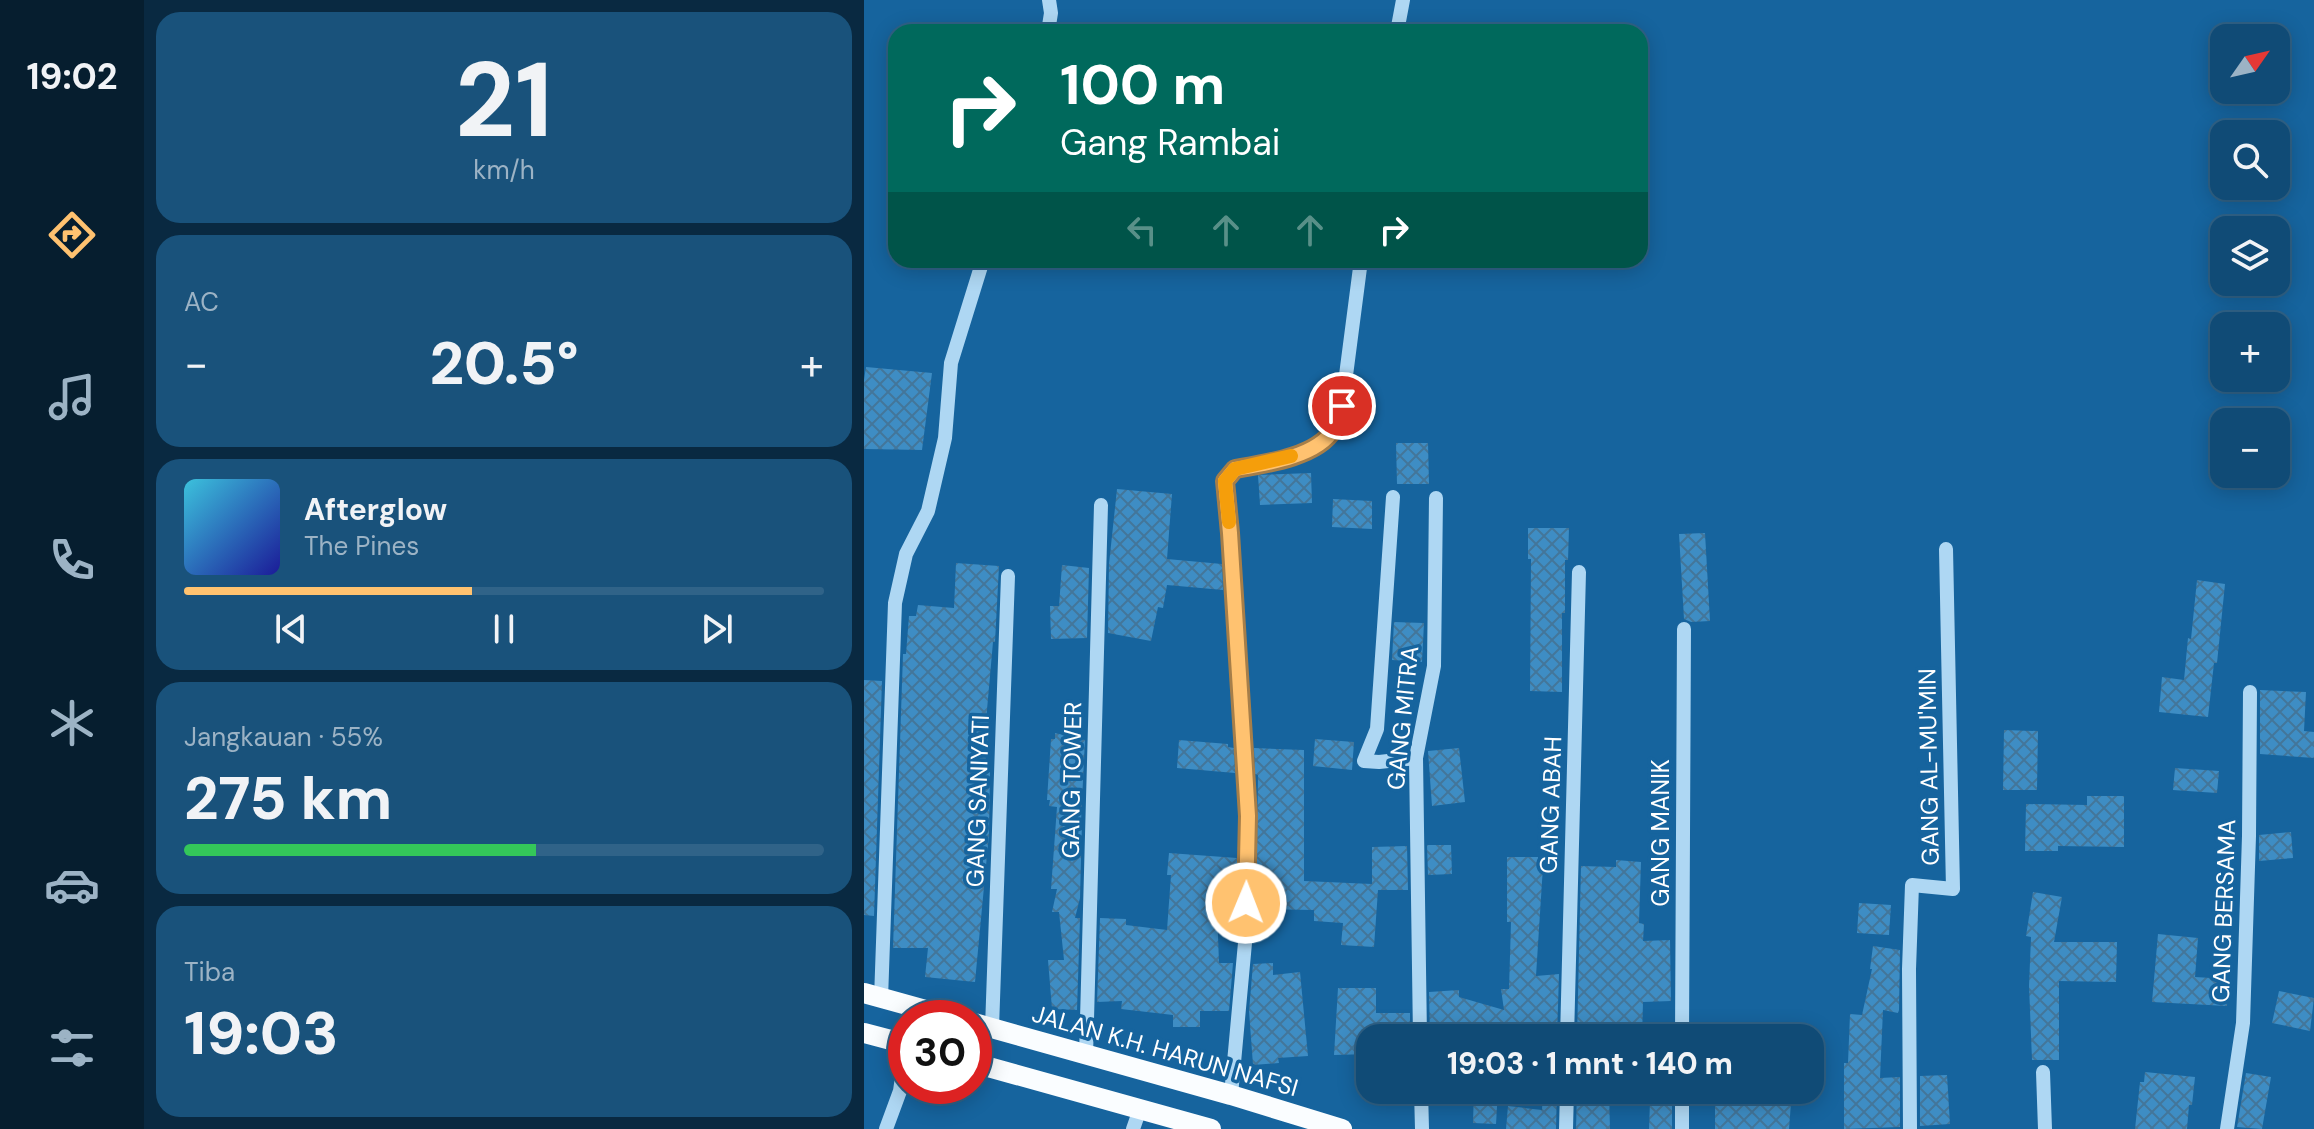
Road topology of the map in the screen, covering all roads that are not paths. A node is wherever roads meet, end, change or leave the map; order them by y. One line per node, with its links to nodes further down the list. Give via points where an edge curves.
1 (1049, 0): 3 (street)
2 (1403, 0): 4 (street)
3 (1049, 24)
4 (1398, 24)
5 (981, 268): 16 (street, via 951,363 945,438 928,511 906,554 895,603)
6 (1360, 268): 27 (street, via 1342,406 1333,431 1311,451 1235,469 1225,481 1248,816 1246,932)
7 (1393, 497): 15 (street, via 1377,729 1364,761)
8 (1436, 498): 15 (street, GANG MITRA, via 1434,666)
9 (1101, 505): 24 (street, GANG TOWER)
10 (1946, 549): 40 (street, GANG AL-MU'MIN, via 1953,889 1912,885)
11 (1579, 572): 19 (street, GANG ABAH)
12 (1008, 576): 17 (street, GANG SANIYATI)
13 (1684, 629): 20 (street, GANG MANIK)
14 (2250, 692): 42 (street, GANG BERSAMA, via 2243,1023)
15 (1416, 758): 18 (street, GANG MITRA)
16 (873, 996)
17 (984, 1000)
18 (1420, 1024)
19 (1567, 1024)
20 (1682, 1024)
21 (992, 1029): 24 (main road, JALAN K.H. HARUN NAFSI)
22 (864, 1033): 23 (main road)
23 (888, 1041)
24 (1086, 1056): 27 (main road, JALAN K.H. HARUN NAFSI)
25 (992, 1068): 32 (main road)
26 (2043, 1072): 41 (street)
27 (1231, 1095): 36 (main road, JALAN K.H. HARUN NAFSI)
28 (895, 1104): 33 (street)
29 (1421, 1104): 37 (street)
30 (1567, 1104): 38 (street)
31 (1682, 1104): 39 (street)
32 (1140, 1109): 34 (street); 35 (main road)
33 (886, 1129)
34 (1133, 1129)
35 (1211, 1129)
36 (1342, 1129)
37 (1422, 1129)
38 (1566, 1129)
39 (1682, 1129)
40 (1910, 1129)
41 (2045, 1129)
42 (2227, 1129)

